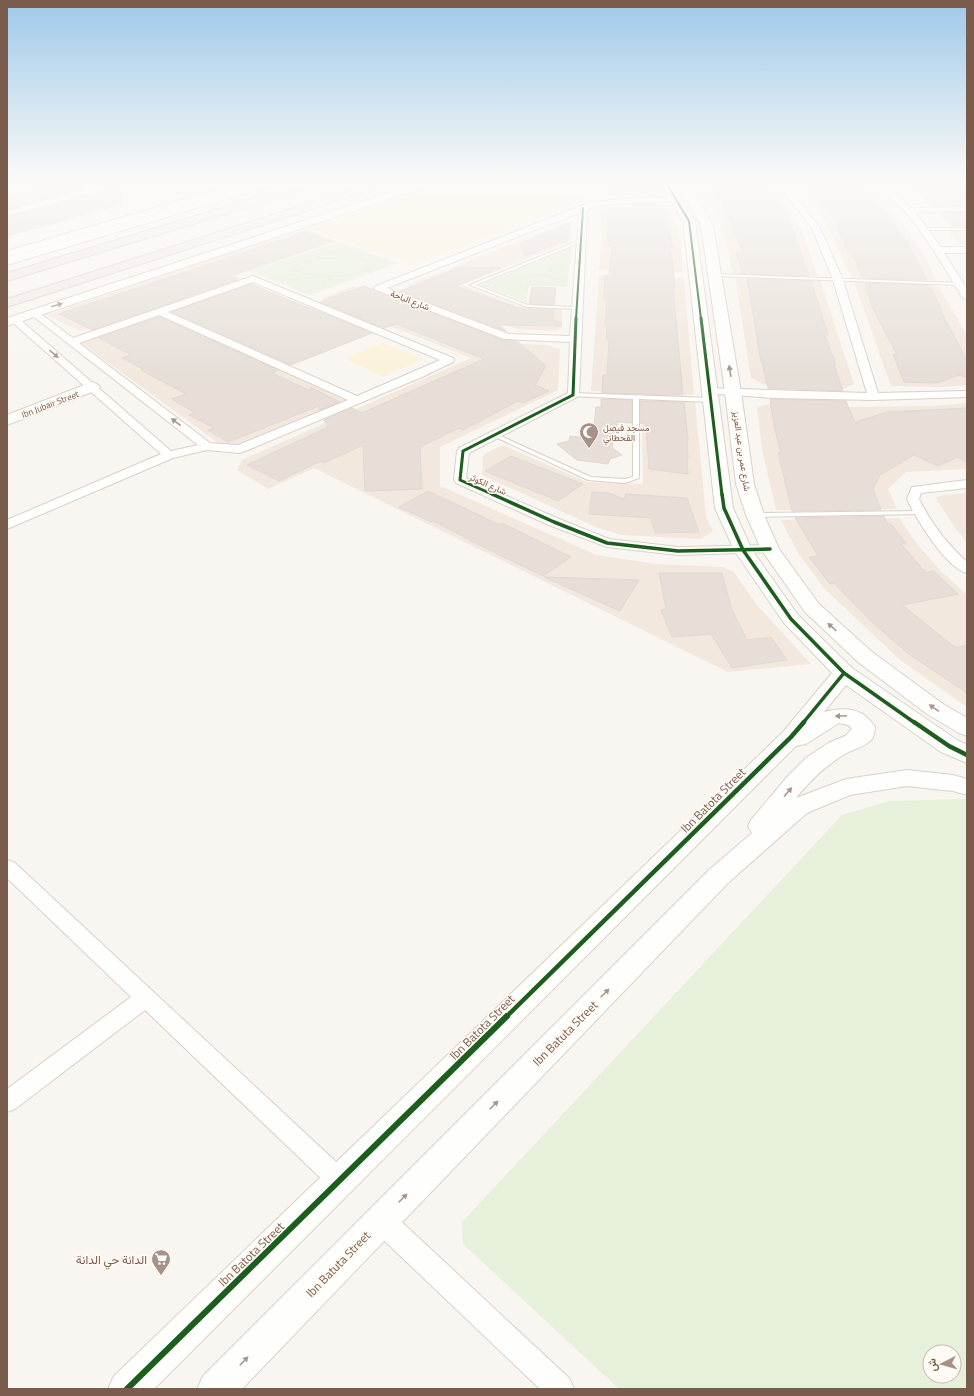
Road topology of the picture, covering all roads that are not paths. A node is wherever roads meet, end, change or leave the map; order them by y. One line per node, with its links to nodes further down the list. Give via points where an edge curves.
1 (26, 248): 14 (street)
2 (50, 248): 15 (street)
3 (102, 248): 17 (highway)
4 (180, 248): 21 (highway)
5 (231, 248): 24 (street, one-way to 5)
6 (481, 248): 26 (street, شارع الباحة, via 379,288 508,337)
7 (565, 248): 22 (lane, via 472,286 527,306)
8 (581, 248): 22 (street, via 575,284)
9 (692, 248): 32 (street)
10 (711, 248): 16 (street, شارع عمر بن عبد العزيز)
11 (825, 248): 18 (street)
12 (938, 250): 13 (street); 19 (street)
13 (967, 250)
14 (7, 254)
15 (7, 261)
16 (715, 275): 18 (lane); 29 (street, شارع عمر بن عبد العزيز, one-way to 16)
17 (7, 277)
18 (838, 280): 19 (lane); 34 (street)
19 (959, 284): 20 (street)
20 (967, 297)
21 (7, 303)
22 (576, 308): 26 (street)
23 (160, 312): 27 (street); 35 (street); 35 (street, via 253,279 449,360)
24 (34, 313): 25 (street); 27 (street)
25 (11, 320): 28 (street, one-way to 28)
26 (575, 339): 31 (street)
27 (72, 342): 39 (street, one-way to 27)
28 (87, 383): 36 (street, Ibn Jubair Street); 37 (street, Ibn Jubair Street); 40 (street)
29 (733, 392): 32 (street); 34 (street); 43 (street, شارع عمر بن عبد العزيز, via 745,484)
30 (967, 394): 34 (street)
31 (573, 395): 33 (lane); 38 (street, شارع الكوثر)
32 (710, 395): 33 (lane); 46 (street, via 724,508)
33 (636, 397): 38 (lane, via 636,478 590,479)
34 (874, 397)
35 (357, 400): 39 (street, via 239,449)
36 (7, 406)
37 (7, 420)
38 (494, 435): 46 (street, شارع الكوثر, via 463,451 460,480 554,522 607,542 678,551)
39 (207, 446): 40 (street)
40 (169, 455): 44 (street)
41 (967, 484): 42 (street, via 916,490 912,499)
42 (919, 512): 43 (lane); 47 (street, via 932,533)
43 (754, 514): 45 (street, شارع عمر بن عبد العزيز)
44 (7, 525)
45 (770, 549): 46 (street, شارع الكوثر); 49 (street, شارع عمر بن عبد العزيز, one-way to 45, via 935,709 866,657 812,608)
46 (743, 550): 48 (street, via 791,619)
47 (967, 569)
48 (844, 673): 50 (street); 51 (street, Ibn Batota Street, via 791,737)
49 (967, 728)
50 (967, 755)
51 (771, 756): 54 (street, one-way to 51, via 814,764 863,734 864,727 852,717 844,714 835,716); 57 (street, Ibn Batota Street)
52 (967, 787): 54 (street, Ibn Batuta Street, via 907,778 846,787 798,806)
53 (7, 867): 55 (street)
54 (719, 876): 58 (street, Ibn Batuta Street, one-way to 54)
55 (145, 998): 56 (street); 57 (street)
56 (7, 1102)
57 (340, 1181): 59 (street, Ibn Batota Street)
58 (381, 1220): 60 (street, Ibn Batuta Street, one-way to 58); 61 (street)
59 (127, 1389)
60 (216, 1389)
61 (560, 1389)

